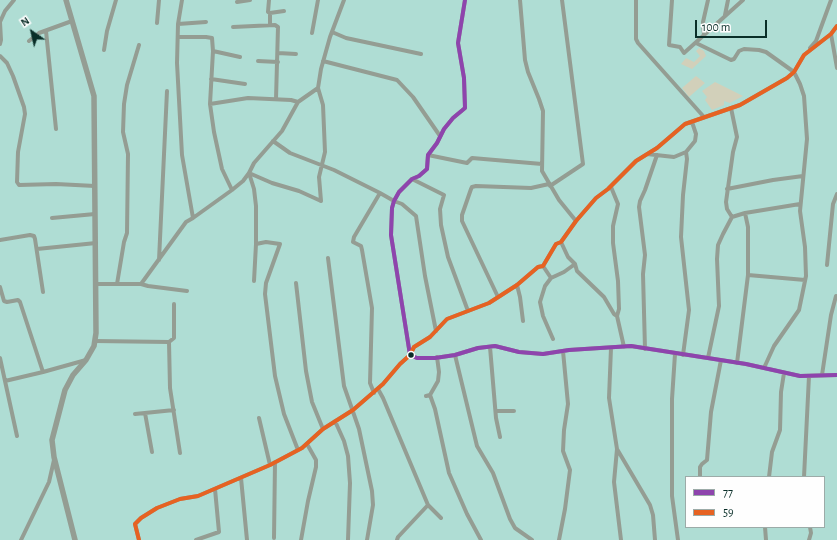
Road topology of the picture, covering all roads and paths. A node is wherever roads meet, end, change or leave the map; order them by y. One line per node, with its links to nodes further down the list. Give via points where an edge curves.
1 (14, 0): 38 (street, via 0,22)
2 (66, 0): 23 (street)
3 (116, 0): 40 (street)
4 (159, 0): 24 (street)
5 (182, 0): 26 (street)
6 (250, 0): 19 (street)
7 (269, 0): 21 (street)
8 (318, 0): 32 (street)
9 (344, 0): 31 (street)
10 (465, 0): 64 (street, via 458,43 464,78 465,108 453,118)
11 (520, 0): 70 (street, via 525,60 543,111)
12 (562, 0): 75 (street, via 583,164)
13 (636, 0): 61 (street, via 638,44)
14 (672, 0): 37 (street, via 669,45 680,47 684,53)
15 (708, 0): 34 (street, via 703,22)
16 (728, 0): 22 (street)
17 (743, 0): 22 (street)
18 (830, 0): 45 (street, via 816,41)
19 (237, 2)
20 (284, 11): 21 (street)
21 (270, 13): 27 (street)
22 (725, 16): 34 (street)
23 (72, 21): 30 (street); 76 (street, via 94,96)
24 (157, 22)
25 (206, 22): 26 (street)
26 (178, 24): 35 (street)
27 (270, 25): 29 (street); 42 (street, via 278,27)
28 (837, 26): 33 (street)
29 (233, 27)
30 (46, 31): 36 (street); 63 (street)
31 (332, 32): 44 (street); 49 (street)
32 (312, 34)
33 (831, 34): 45 (street); 51 (street)
34 (704, 35): 37 (street)
35 (178, 38): 41 (street, via 212,38); 88 (street, via 182,155)
36 (29, 41)
37 (696, 43): 52 (street, via 731,60 744,49 766,52)
38 (0, 44)
39 (139, 45): 106 (street, via 124,104 124,132 128,154 127,233)
40 (104, 50)
41 (213, 51): 47 (street); 53 (street)
42 (278, 53): 43 (street); 50 (street)
43 (296, 54)
44 (421, 54)
45 (804, 55): 52 (street)
46 (0, 56): 76 (street, via 7,63 24,107 18,152 19,185)
47 (240, 57)
48 (258, 61): 50 (street)
49 (323, 61): 55 (street); 64 (street, via 397,80 413,97)
50 (278, 62): 57 (street)
51 (837, 68)
52 (794, 72): 60 (street, via 768,90); 73 (street, via 804,96 807,139)
53 (211, 80): 54 (street); 59 (street)
54 (244, 84)
55 (318, 88): 58 (street); 71 (street, via 323,105 325,152)
56 (167, 91): 96 (street)
57 (276, 99): 58 (street); 59 (street, via 248,98)
58 (298, 102): 65 (street, via 282,131)
59 (210, 104): 79 (street, via 222,169)
60 (731, 108): 61 (street); 78 (street, via 737,137 732,152)
61 (704, 117): 62 (street)
62 (692, 122): 66 (street, via 696,134 695,141); 67 (street, via 685,124)
63 (56, 129)
64 (440, 136): 68 (street)
65 (273, 141): 71 (street, via 290,153); 72 (street, via 254,163)
66 (686, 152): 69 (street, via 674,157); 130 (street, via 681,237 688,310)
67 (647, 154): 69 (street); 77 (street, via 636,160)
68 (428, 155): 70 (street, via 467,163 472,158); 74 (street, via 427,169)
69 (658, 155): 125 (street, via 639,207 645,255)
70 (542, 164): 75 (street, via 542,171)
71 (321, 165): 72 (street, via 319,177 322,201); 80 (street)
72 (249, 174): 79 (street); 93 (street, via 256,206)
73 (803, 176): 78 (street); 83 (street)
74 (412, 179): 82 (street); 115 (street, via 444,195 440,209 441,225 448,257)
75 (549, 185): 89 (street); 113 (street, via 531,188 476,186 471,189 462,221)
76 (95, 186): 85 (street)
77 (611, 187): 89 (street, via 596,198); 116 (street, via 618,204 613,226 618,282)
78 (727, 189): 86 (street, via 727,209)
79 (232, 190): 88 (street)
80 (380, 193): 82 (street); 144 (street, via 353,242 361,246 372,308 370,383)
81 (837, 194): 98 (street, via 833,204)
82 (394, 201): 118 (street, via 402,204 416,216); 128 (street, via 391,235)
83 (800, 204): 84 (street); 102 (street, via 805,248)
84 (744, 213): 86 (street); 100 (street, via 748,227)
85 (96, 214): 87 (street); 92 (street)
86 (732, 217): 133 (street, via 718,245 718,306)
87 (52, 218)
88 (193, 218): 96 (street, via 186,222)
89 (576, 221): 91 (street)
90 (0, 240): 94 (street, via 30,235 34,236)
91 (561, 242): 97 (street, via 568,257); 99 (street, via 556,244)
92 (96, 243): 94 (street); 105 (street)
93 (256, 244): 103 (street); 158 (street, via 280,244 266,283 265,294 284,414)
94 (37, 249): 111 (street)
95 (328, 258): 146 (street, via 344,386)
96 (159, 260): 107 (street)
97 (575, 264): 101 (street); 116 (street, via 577,271 604,297)
98 (827, 265)
99 (543, 266): 101 (street); 108 (street, via 538,267)
100 (748, 275): 102 (street); 136 (street)
101 (551, 278): 119 (street, via 545,286 540,302)
102 (805, 280): 137 (street, via 799,310 774,346)
103 (254, 281)
104 (296, 283): 153 (street, via 306,371 312,402)
105 (96, 284): 106 (street); 120 (street)
106 (117, 284): 107 (street)
107 (141, 284): 110 (street)
108 (517, 285): 113 (street); 117 (street)
109 (0, 287): 138 (street, via 4,301 20,302)
110 (187, 291)
111 (43, 292)
112 (836, 296): 141 (street)
113 (498, 297): 115 (street)
114 (174, 304): 121 (street, via 174,338)
115 (468, 311): 118 (street, via 447,319)
116 (617, 316): 123 (street)
117 (523, 321)
118 (436, 331): 128 (street, via 414,347)
119 (552, 338)
120 (95, 341): 121 (street); 134 (street)
121 (169, 342): 145 (street, via 170,388)
122 (490, 347): 126 (street, via 543,354); 129 (street); 147 (street)
123 (624, 347): 124 (street); 125 (street)
124 (611, 348): 126 (street); 157 (street, via 609,398)
125 (645, 349): 127 (street)
126 (563, 351): 185 (street, via 568,404 563,451 570,470)
127 (675, 354): 130 (street); 188 (street, via 672,400 672,496)
128 (410, 355): 131 (street, via 417,358); 144 (street)
129 (455, 355): 131 (street); 184 (street, via 477,446 493,473 515,528)
130 (683, 355): 133 (street)
131 (437, 357): 183 (street, via 438,381 428,395 435,409 449,473)
132 (0, 358): 143 (street)
133 (708, 358): 135 (street)
134 (86, 360): 138 (street); 161 (street, via 73,375 65,390 52,440)
135 (721, 360): 136 (street); 164 (street, via 711,412 707,460 700,467)
136 (737, 363): 137 (street)
137 (764, 368): 139 (street)
138 (43, 372): 143 (street)
139 (784, 373): 140 (street); 165 (street, via 780,430 772,452)
140 (809, 376): 141 (street); 166 (street)
141 (822, 376): 142 (street)
142 (837, 376)
143 (6, 381): 154 (street)
144 (376, 391): 146 (street); 169 (street, via 383,398)
145 (174, 410): 149 (street); 160 (street)
146 (353, 410): 152 (street); 181 (street, via 372,491 372,521)
147 (496, 411): 148 (street); 155 (street)
148 (514, 411)
149 (145, 413): 150 (street); 159 (street)
150 (136, 414)
151 (259, 418): 163 (street)
152 (335, 421): 153 (street); 180 (street, via 348,456)
153 (323, 429): 156 (street)
154 (17, 436)
155 (500, 437)
156 (307, 444): 158 (street); 179 (street, via 316,460 316,467)
157 (617, 449): 186 (street, via 614,482); 187 (street, via 650,505)
158 (298, 450): 162 (street)
159 (152, 452)
160 (180, 453)
161 (54, 457): 174 (street, via 49,482); 175 (street)
162 (275, 462): 163 (street); 173 (street)
163 (270, 465): 167 (street)
164 (700, 476)
165 (769, 476)
166 (804, 476)
167 (241, 478): 168 (street); 178 (street)
168 (215, 489): 176 (street, via 157,508 141,518 135,524); 177 (street, via 220,532)
169 (428, 504): 170 (street); 182 (street)
170 (441, 518)
171 (765, 528): 189 (street)
172 (810, 528): 190 (street)
173 (274, 538)
174 (20, 540)
175 (75, 540)
176 (139, 540)
177 (196, 540)
178 (247, 540)
179 (301, 540)
180 (348, 540)
181 (367, 540)
182 (397, 540)
183 (481, 540)
184 (532, 540)
185 (559, 540)
186 (621, 540)
187 (655, 540)
188 (678, 540)
189 (766, 540)
190 (809, 540)

